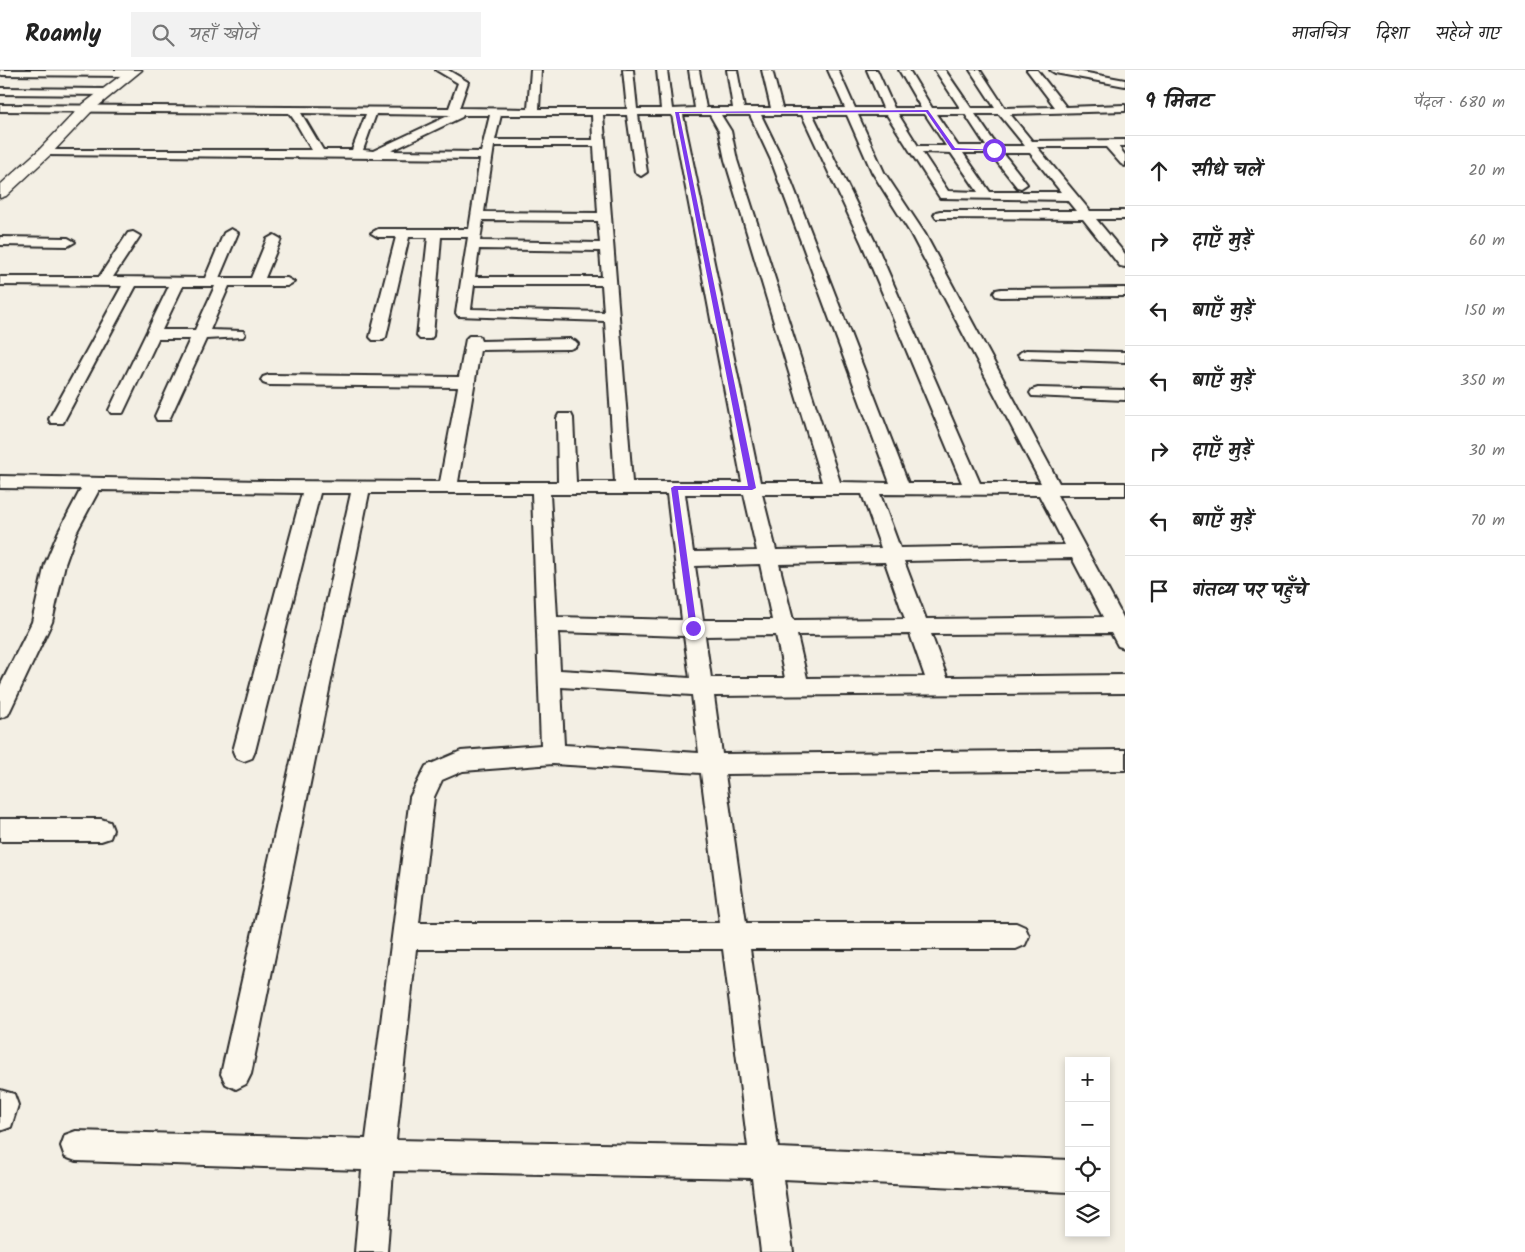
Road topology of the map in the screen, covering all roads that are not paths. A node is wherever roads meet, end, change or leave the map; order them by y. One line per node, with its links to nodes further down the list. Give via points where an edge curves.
1 (441, 70): 35 (street, via 463,82)
2 (536, 70): 37 (street)
3 (628, 70): 39 (street)
4 (662, 70): 40 (street)
5 (694, 70): 41 (street)
6 (732, 70): 42 (street)
7 (767, 70): 28 (street)
8 (833, 70): 30 (street)
9 (872, 70): 31 (street)
10 (904, 70): 32 (street)
11 (940, 70): 33 (street)
12 (975, 70): 34 (street)
13 (1032, 70): 26 (street)
14 (1055, 70): 17 (street)
15 (0, 72): 16 (street)
16 (134, 72): 21 (street)
17 (1072, 72): 18 (street)
18 (1100, 78): 19 (street); 22 (street)
19 (1125, 83)
20 (0, 90): 21 (street)
21 (107, 92): 24 (street)
22 (1120, 105): 26 (street)
23 (0, 108): 24 (street)
24 (87, 108): 25 (street); 52 (street)
25 (292, 110): 27 (street); 53 (street)
26 (1063, 110): 34 (street)
27 (372, 111): 35 (street); 54 (street)
28 (777, 111): 29 (street); 43 (street)
29 (806, 111): 30 (street); 121 (street, via 869,244)
30 (852, 111): 31 (street); 122 (street, via 878,172 918,234)
31 (890, 111): 32 (street); 48 (street)
32 (928, 111): 33 (street); 49 (street)
33 (967, 111): 34 (street); 51 (street)
34 (1002, 111): 47 (street)
35 (459, 112): 36 (street); 55 (street)
36 (496, 112): 37 (street); 50 (street)
37 (533, 112): 38 (street)
38 (597, 112): 39 (street); 44 (street)
39 (633, 112): 40 (street); 57 (street)
40 (672, 112): 41 (street); 117 (street)
41 (708, 112): 42 (street); 118 (street, via 725,132)
42 (739, 112): 43 (street)
43 (754, 112): 120 (street, via 777,160)
44 (599, 143): 50 (street); 66 (street)
45 (1125, 143): 46 (street)
46 (1109, 144): 47 (street); 56 (street)
47 (1032, 147): 51 (street); 61 (street)
48 (915, 149): 49 (street); 60 (street, via 944,195)
49 (954, 149): 51 (street); 60 (street)
50 (488, 150): 55 (street); 64 (street)
51 (994, 150): 58 (street)
52 (45, 152): 53 (street); 59 (street)
53 (320, 153): 54 (street)
54 (356, 154): 55 (street)
55 (372, 155)
56 (1125, 162)
57 (641, 172)
58 (1021, 184)
59 (0, 193)
60 (987, 196): 61 (street)
61 (1072, 196): 63 (street)
62 (940, 215): 63 (street)
63 (1087, 215): 65 (street); 74 (street)
64 (478, 216): 66 (street); 72 (street)
65 (1125, 216)
66 (604, 217): 78 (street)
67 (231, 233): 86 (street)
68 (378, 233): 69 (street)
69 (403, 233): 70 (street); 96 (street)
70 (434, 233): 72 (street); 95 (street)
71 (133, 236): 83 (street)
72 (474, 239): 78 (street); 81 (street)
73 (274, 240): 87 (street)
74 (1107, 240): 75 (street); 79 (street)
75 (1125, 240)
76 (0, 241): 77 (street)
77 (68, 242)
78 (607, 247): 82 (street)
79 (1125, 263)
80 (0, 281): 83 (street)
81 (468, 281): 82 (street); 91 (street, via 462,313)
82 (609, 281): 91 (street)
83 (104, 282): 84 (street)
84 (131, 282): 85 (street); 107 (street)
85 (178, 282): 86 (street); 92 (street)
86 (217, 282): 87 (street); 93 (street)
87 (256, 282): 88 (street)
88 (287, 282)
89 (1125, 292): 90 (street)
90 (1001, 293)
91 (612, 317): 115 (street)
92 (153, 334): 93 (street); 104 (street)
93 (200, 334): 94 (street); 105 (street)
94 (238, 334)
95 (425, 336)
96 (378, 337)
97 (570, 344): 101 (street, via 474,342)
98 (1026, 355): 99 (street)
99 (1125, 356)
100 (269, 380): 101 (street)
101 (467, 382): 112 (street)
102 (1038, 393): 103 (street)
103 (1125, 395)
104 (117, 410)
105 (163, 416)
106 (565, 418): 114 (street)
107 (57, 419)
108 (0, 482): 109 (street)
109 (93, 483): 110 (street); 138 (street, via 55,564 42,622)
110 (313, 487): 111 (street); 139 (street)
111 (361, 487): 112 (street); 148 (street)
112 (448, 487): 113 (street)
113 (541, 488): 114 (street); 128 (street)
114 (567, 488): 115 (street)
115 (624, 488): 116 (street)
116 (674, 488): 117 (street); 127 (street)
117 (752, 488): 118 (street); 126 (street)
118 (833, 488): 119 (street)
119 (869, 489): 120 (street); 125 (street)
120 (901, 489): 121 (street)
121 (974, 489): 122 (street)
122 (1049, 489): 123 (street); 124 (street)
123 (1125, 490)
124 (1078, 551): 125 (street); 132 (street)
125 (892, 556): 126 (street); 129 (street)
126 (768, 557): 127 (street); 130 (street)
127 (684, 559): 131 (street)
128 (547, 624): 131 (street); 133 (street)
129 (917, 626): 130 (street); 132 (street); 135 (street)
130 (785, 627): 131 (street); 137 (street)
131 (693, 628): 136 (street)
132 (1121, 632)
133 (549, 678): 136 (street); 140 (street)
134 (1125, 684): 135 (street)
135 (939, 685): 137 (street)
136 (701, 686): 137 (street); 142 (street)
137 (798, 686)
138 (0, 709)
139 (244, 751)
140 (553, 754): 142 (street); 146 (street, via 461,761 434,773 422,797)
141 (1125, 760): 142 (street)
142 (711, 764): 145 (street)
143 (0, 830): 144 (street)
144 (101, 830)
145 (734, 935): 146 (street); 147 (street); 153 (street)
146 (404, 936): 152 (street)
147 (1016, 936)
148 (236, 1074)
149 (0, 1105): 150 (street, via 3,1105)
150 (0, 1116)
151 (76, 1146): 152 (street)
152 (379, 1155): 153 (street); 155 (street)
153 (765, 1163): 154 (street); 156 (street)
154 (1065, 1176)
155 (371, 1252)
156 (778, 1252)

